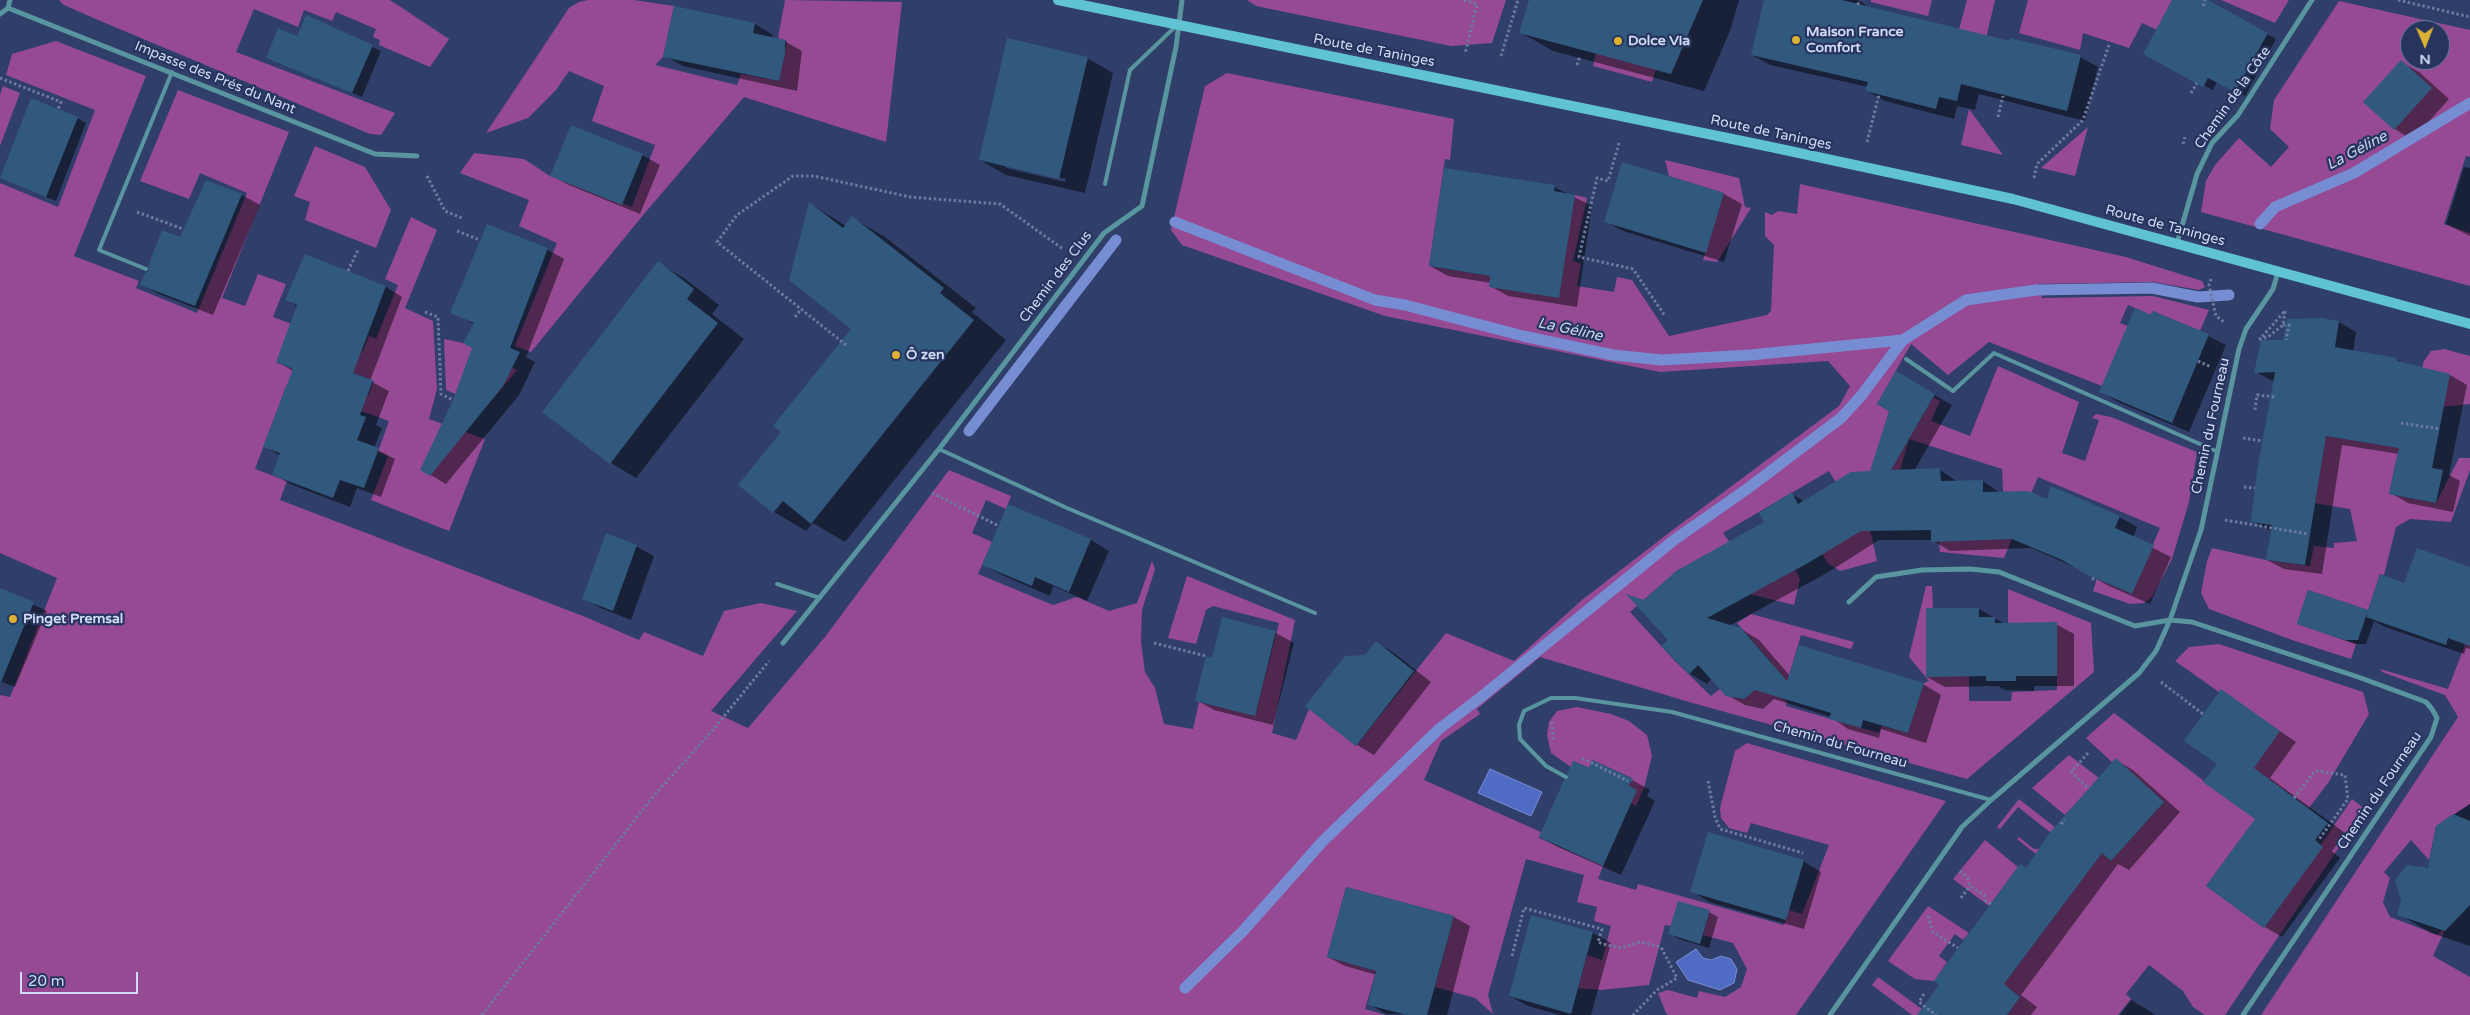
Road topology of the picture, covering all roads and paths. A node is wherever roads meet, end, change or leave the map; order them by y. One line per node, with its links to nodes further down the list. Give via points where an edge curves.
1 (10, 0): 12 (street)
2 (1058, 0): 15 (main road, Route de Taninges)
3 (1182, 0): 15 (street, Chemin des Clus)
4 (1464, 0): 17 (path, via 1477,4)
5 (1518, 0): 18 (path)
6 (1859, 0): 10 (path)
7 (2205, 0): 11 (path)
8 (2312, 0): 39 (street, Chemin de la Côte, via 2238,115 2212,143 2197,174)
9 (2398, 0): 14 (path)
10 (1858, 5)
11 (2203, 6)
12 (8, 8): 13 (street); 21 (street, Impasse des Prés du Nant)
13 (0, 14)
14 (2470, 17)
15 (1178, 24): 33 (lane, via 1130,70); 39 (main road, Route de Taninges, via 1822,157 2013,200); 41 (street, Chemin des Clus, via 1142,206 1104,233)
16 (2109, 45): 32 (path, via 2083,120 2037,164)
17 (1465, 54)
18 (1501, 56)
19 (1580, 56): 20 (path)
20 (1577, 65)
21 (172, 72): 31 (street, Impasse des Prés du Nant, via 375,154); 34 (lane)
22 (0, 78): 27 (path, via 61,102)
23 (2197, 83): 24 (path)
24 (2191, 93)
25 (1879, 95): 30 (path)
26 (2003, 96): 28 (path)
27 (58, 110)
28 (1998, 117)
29 (1619, 142): 48 (path, via 1608,181 1597,178 1579,257 1633,269)
30 (1867, 142)
31 (417, 156): 35 (path, via 445,211)
32 (2034, 178)
33 (1105, 184)
34 (118, 204): 36 (path); 42 (lane, via 99,250)
35 (462, 218)
36 (183, 230)
37 (457, 230): 38 (path)
38 (480, 240)
39 (2177, 243): 44 (main road, Route de Taninges)
40 (358, 250): 43 (path)
41 (1081, 262): 46 (path, via 1000,204 910,197 814,176 793,176 737,215 716,242); 61 (street, Chemin des Clus)
42 (146, 269)
43 (348, 271)
44 (2278, 272): 51 (main road, Route de Taninges); 62 (street, Chemin du Fourneau, via 2274,288 2246,329 2239,349)
45 (2209, 285): 49 (path)
46 (801, 309): 50 (path); 54 (path)
47 (425, 312): 57 (path, via 438,317 441,394)
48 (1665, 316)
49 (2216, 316)
50 (795, 317)
51 (2470, 324)
52 (2283, 325): 53 (path, via 2288,325)
53 (2286, 340)
54 (846, 345)
55 (1906, 359): 62 (lane, via 1954,391 1994,352)
56 (2275, 397): 58 (path, via 2257,395)
57 (453, 400)
58 (2255, 410)
59 (2401, 423): 60 (path)
60 (2440, 429)
61 (940, 449): 63 (street, Chemin des Clus); 74 (lane, via 1109,527)
62 (2218, 452): 66 (street, Chemin du Fourneau)
63 (913, 481): 67 (path); 72 (street, Chemin des Clus)
64 (2244, 487): 65 (path)
65 (2255, 488)
66 (2204, 516): 68 (path); 75 (street, Chemin du Fourneau)
67 (999, 526)
68 (2308, 534)
69 (2092, 578): 70 (path)
70 (2097, 581)
71 (777, 584): 72 (lane)
72 (820, 598): 76 (street, Chemin des Clus)
73 (1849, 602): 75 (street, via 1876,577 1922,570 1970,569 2000,572 2135,626)
74 (1315, 613)
75 (2170, 620): 79 (street, Chemin du Fourneau, via 2156,650); 107 (street, Chemin du Fourneau, via 2192,622 2370,681 2426,702 2437,718 2431,737)
76 (783, 643): 103 (path, via 712,731 652,798)
77 (1154, 643): 78 (path)
78 (1206, 656)
79 (2143, 667): 80 (path); 90 (street, Chemin du Fourneau)
80 (2203, 714)
81 (1553, 722): 82 (path)
82 (1552, 744)
83 (2088, 753): 88 (path, via 2071,772)
84 (1575, 755): 86 (path)
85 (1566, 777): 90 (lane, Chemin du Fourneau, via 1546,766 1520,739 1519,725 1524,711 1551,698 1575,698 1682,714)
86 (1628, 781)
87 (1708, 781): 94 (path, via 1720,829)
88 (2089, 789)
89 (2294, 798): 93 (path, via 2315,771 2345,775 2348,799)
90 (1991, 800): 95 (street, Chemin du Fourneau, via 1962,827)
91 (2065, 820): 92 (path)
92 (2061, 824)
93 (2318, 841)
94 (1803, 853)
95 (1942, 857): 96 (path, via 1967,877); 105 (street, Chemin du Fourneau)
96 (1970, 886): 97 (path); 98 (path)
97 (1961, 898)
98 (1991, 904)
99 (1930, 913): 100 (path, via 1928,918 1933,932)
100 (1958, 948)
101 (1512, 956): 104 (path, via 1524,908 1602,929 1598,942 1603,944 1621,948 1640,942 1661,947 1677,978 1658,990)
102 (1924, 994): 106 (path, via 1918,1002)
103 (482, 1015)
104 (1633, 1015)
105 (1830, 1015)
106 (1936, 1015)
107 (2242, 1015)

